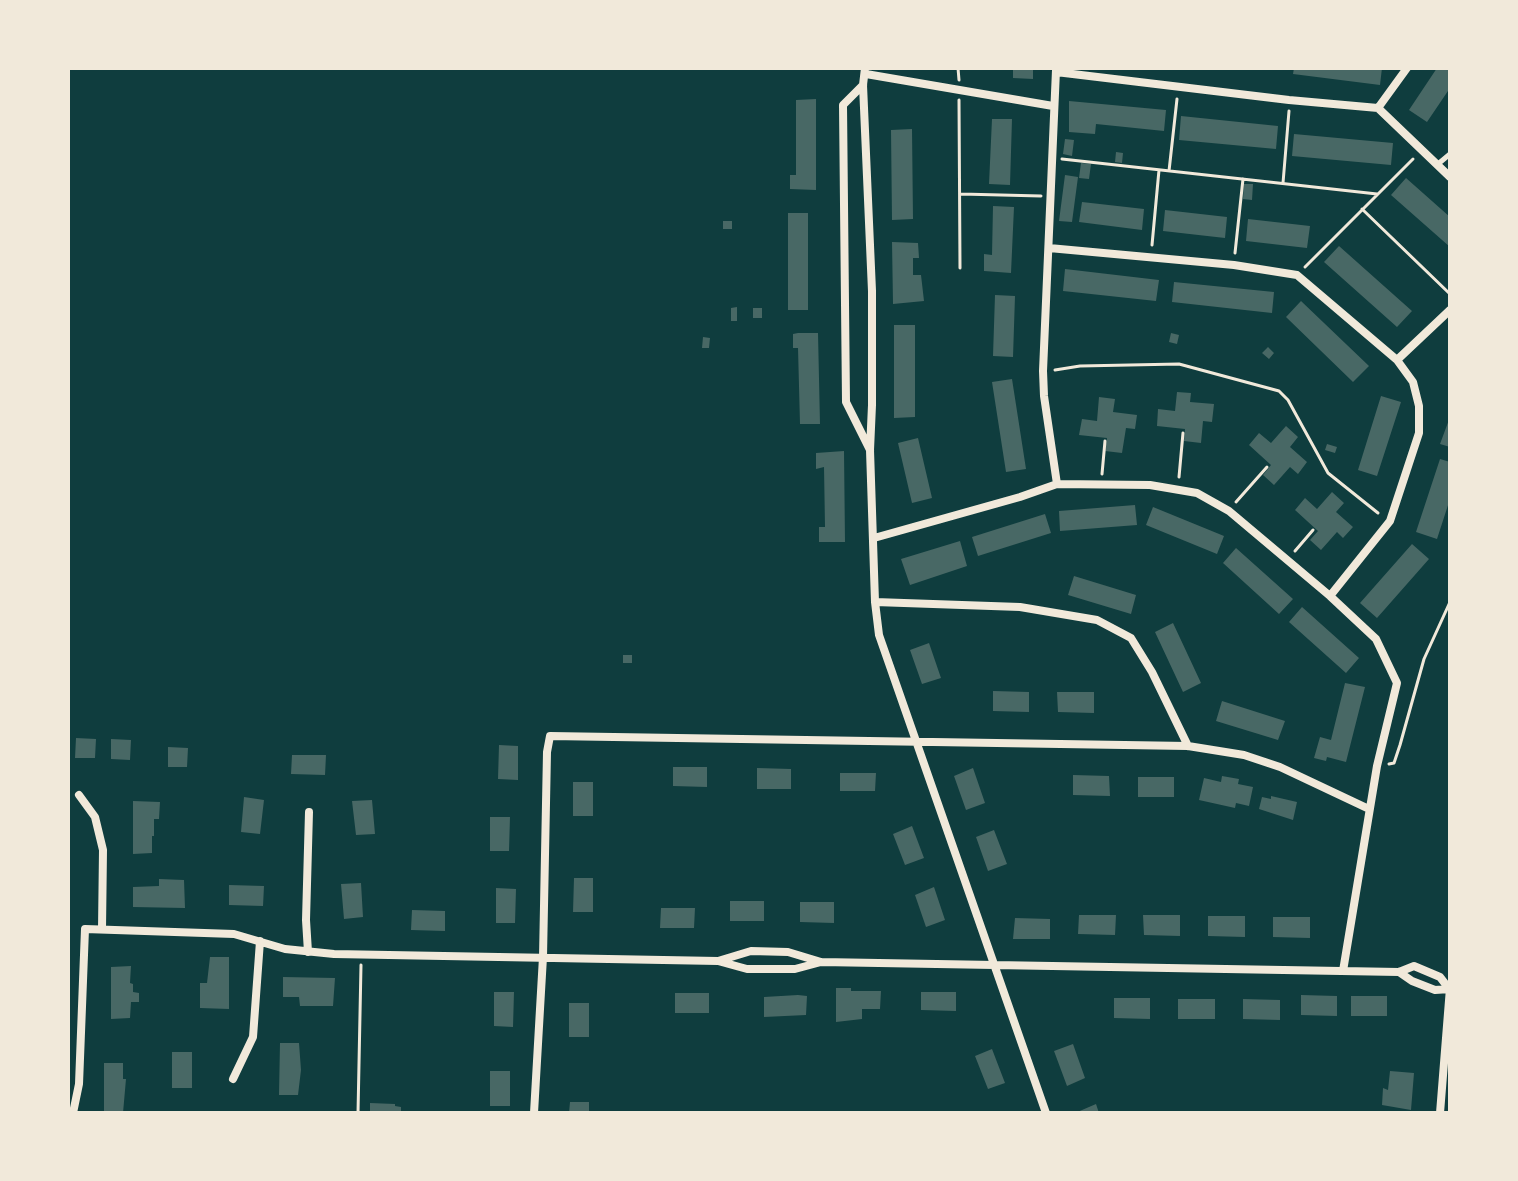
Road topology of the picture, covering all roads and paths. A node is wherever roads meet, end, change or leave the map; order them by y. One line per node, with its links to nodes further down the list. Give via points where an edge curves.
1 (1407, 68): 9 (street)
2 (1056, 70): 5 (street); 8 (street)
3 (866, 71): 4 (street); 6 (street)
4 (863, 85): 34 (street, via 872,291); 34 (street, via 843,105 846,402)
5 (1179, 86): 7 (street); 15 (path)
6 (959, 92): 8 (street); 19 (path)
7 (1289, 100): 9 (street); 18 (path)
8 (1053, 106): 12 (street)
9 (1378, 108): 10 (street)
10 (1422, 151): 13 (street); 20 (path)
11 (1450, 154): 13 (lane)
12 (1050, 158): 14 (path); 21 (street)
13 (1437, 165): 16 (street)
14 (1159, 170): 15 (path); 24 (path)
15 (1169, 171): 17 (path)
16 (1450, 177)
17 (1243, 179): 18 (path); 25 (path)
18 (1283, 183): 20 (path)
19 (961, 194): 21 (path); 26 (path)
20 (1377, 194): 22 (path)
21 (1049, 197): 23 (street)
22 (1362, 209): 27 (path); 28 (path)
23 (1049, 248): 24 (street); 38 (street, via 1044,396)
24 (1151, 257): 25 (street)
25 (1234, 265): 27 (street)
26 (960, 268)
27 (1297, 275): 30 (street)
28 (1450, 294)
29 (1450, 310): 30 (street)
30 (1397, 360): 44 (street, via 1413,382 1419,433 1390,521)
31 (1056, 370): 40 (path, via 1179,364 1279,391 1328,473)
32 (1183, 433): 37 (path)
33 (1105, 441): 36 (path)
34 (870, 450): 42 (street)
35 (1267, 467): 39 (path)
36 (1102, 468)
37 (1179, 475)
38 (1057, 484): 42 (street); 44 (street, via 1150,485 1197,493 1229,511)
39 (1237, 501)
40 (1379, 514)
41 (1313, 530): 43 (path)
42 (874, 538): 45 (street)
43 (1295, 551)
44 (1330, 596): 49 (street, via 1376,639 1397,683)
45 (875, 602): 47 (street, via 879,635); 48 (street, via 1020,607 1097,620 1131,638)
46 (1450, 602): 49 (path, via 1417,677 1394,763)
47 (916, 741): 48 (street); 57 (street, via 550,736); 60 (street)
48 (1188, 746): 51 (street, via 1280,767)
49 (1377, 766): 51 (street)
50 (79, 795): 53 (street, via 95,817 103,850)
51 (1369, 809): 61 (street)
52 (309, 812): 55 (street)
53 (102, 929): 54 (street, via 234,934); 65 (street, via 85,929 79,1084)
54 (260, 941): 55 (street); 64 (street, via 253,1037)
55 (308, 952): 56 (street)
56 (361, 954): 57 (street); 66 (path)
57 (543, 957): 58 (street); 67 (street)
58 (718, 961): 59 (street, via 747,969 795,969); 59 (street, via 751,951 788,952)
59 (821, 962): 60 (street)
60 (995, 964): 61 (street); 68 (street)
61 (1343, 971): 62 (street)
62 (1399, 972): 63 (street, via 1435,990); 63 (street, via 1414,966 1440,977)
63 (1450, 989): 69 (street)
64 (233, 1079)
65 (73, 1113)
66 (358, 1113)
67 (534, 1113)
68 (1046, 1113)
69 (1440, 1113)

